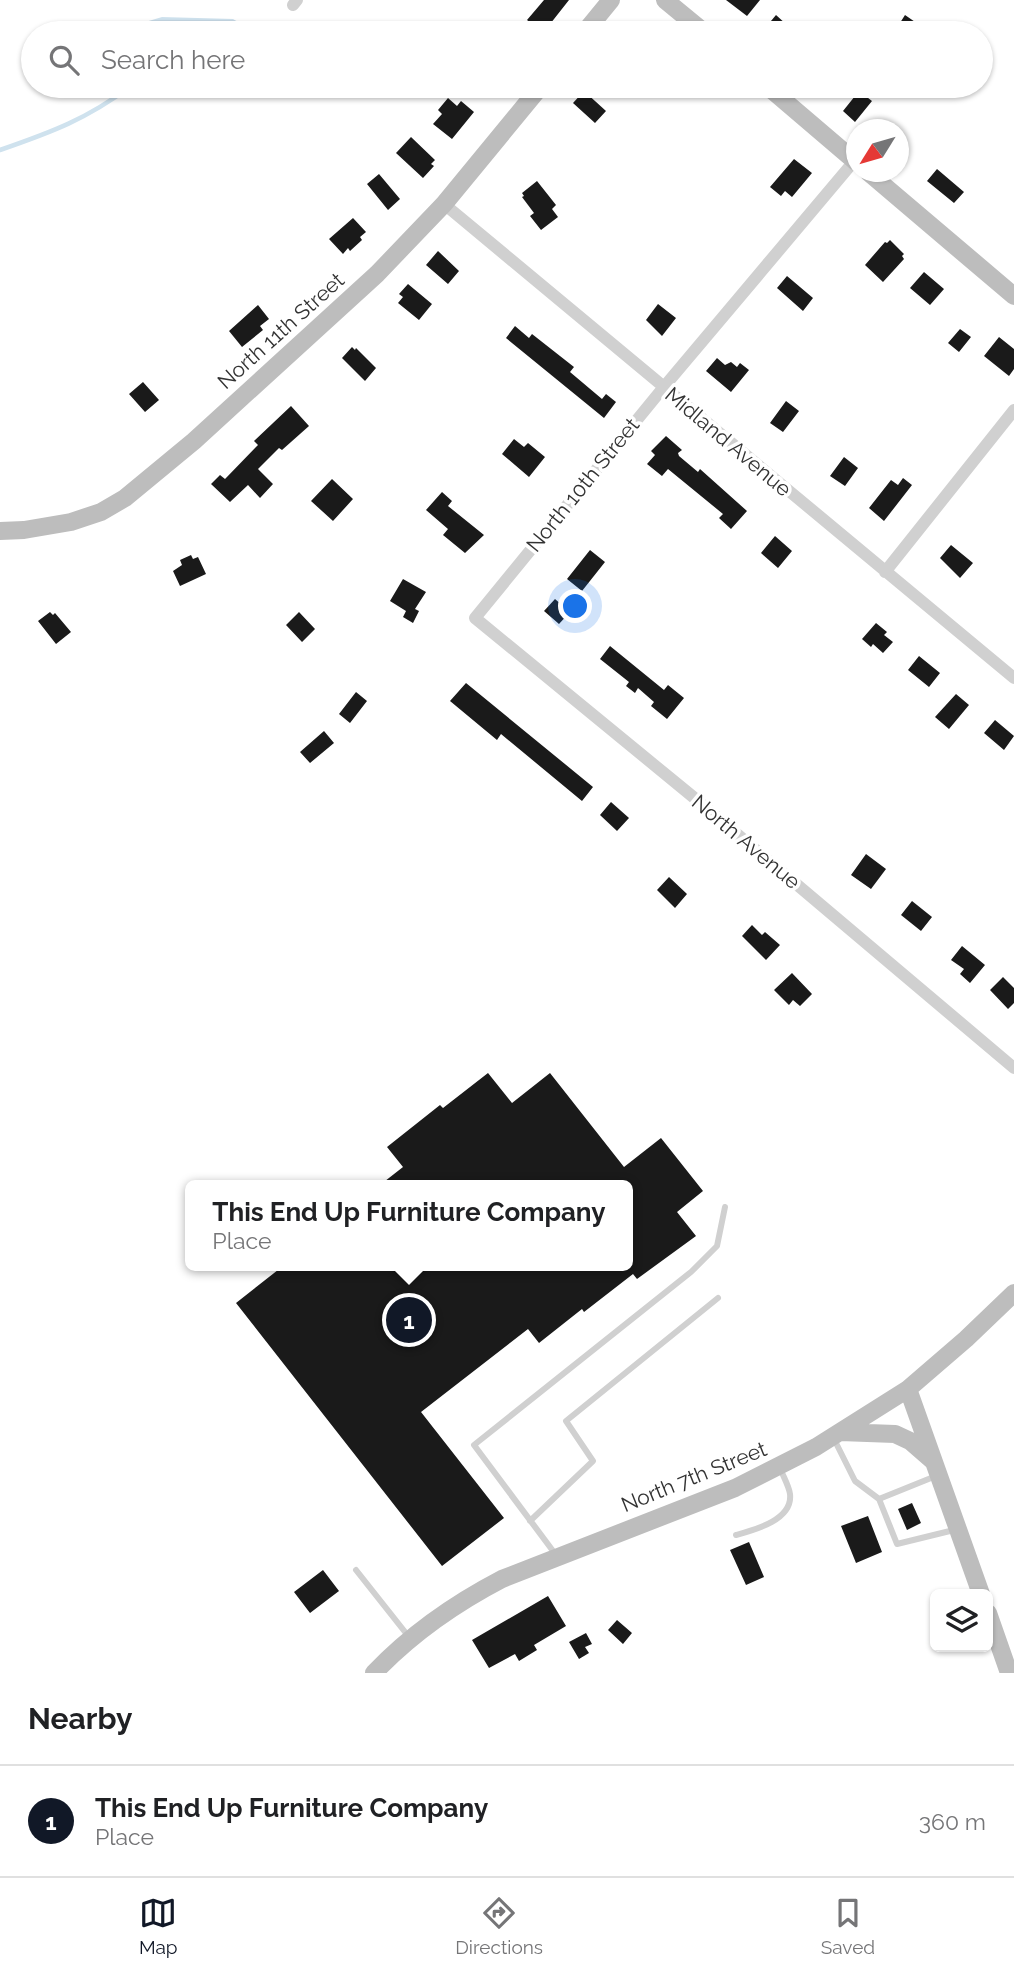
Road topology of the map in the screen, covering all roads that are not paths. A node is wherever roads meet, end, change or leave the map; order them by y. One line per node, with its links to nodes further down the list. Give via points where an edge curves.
1 (611, 0): 3 (street)
2 (665, 0): 4 (street)
3 (594, 21)
4 (690, 21)
5 (531, 98): 10 (street, North 11th Street)
6 (781, 98): 7 (street)
7 (846, 152)
8 (846, 180): 12 (street, North 10th Street)
9 (881, 182): 11 (street)
10 (444, 204): 12 (street, Midland Avenue); 14 (street, North 11th Street, via 367,283 125,498 71,522)
11 (1014, 296)
12 (663, 388): 15 (street, Midland Avenue); 16 (street, North 10th Street)
13 (1014, 410): 15 (street)
14 (0, 531)
15 (885, 572): 17 (street, Midland Avenue)
16 (475, 618): 18 (street, North Avenue)
17 (1014, 678)
18 (1014, 1068)
19 (725, 1208): 27 (lane, via 718,1246 691,1272 474,1446)
20 (1014, 1293): 22 (street, North 7th Street)
21 (718, 1298): 27 (lane, via 566,1421 593,1461)
22 (908, 1389): 23 (street, North 7th Street); 25 (street)
23 (837, 1435): 24 (street, North 7th Street); 25 (street, via 895,1434 910,1441); 26 (lane, via 855,1482)
24 (780, 1466): 29 (lane, via 791,1495 789,1503 769,1525); 30 (street, North 7th Street)
25 (937, 1469): 26 (lane); 28 (street)
26 (879, 1499): 28 (lane, via 897,1544)
27 (530, 1521): 30 (lane)
28 (958, 1529): 32 (street)
29 (736, 1535)
30 (557, 1556): 34 (street, North 7th Street, via 466,1598)
31 (356, 1570): 34 (lane)
32 (979, 1589)
33 (993, 1628): 36 (street)
34 (410, 1639): 35 (street, North 7th Street)
35 (374, 1673)
36 (1009, 1673)

